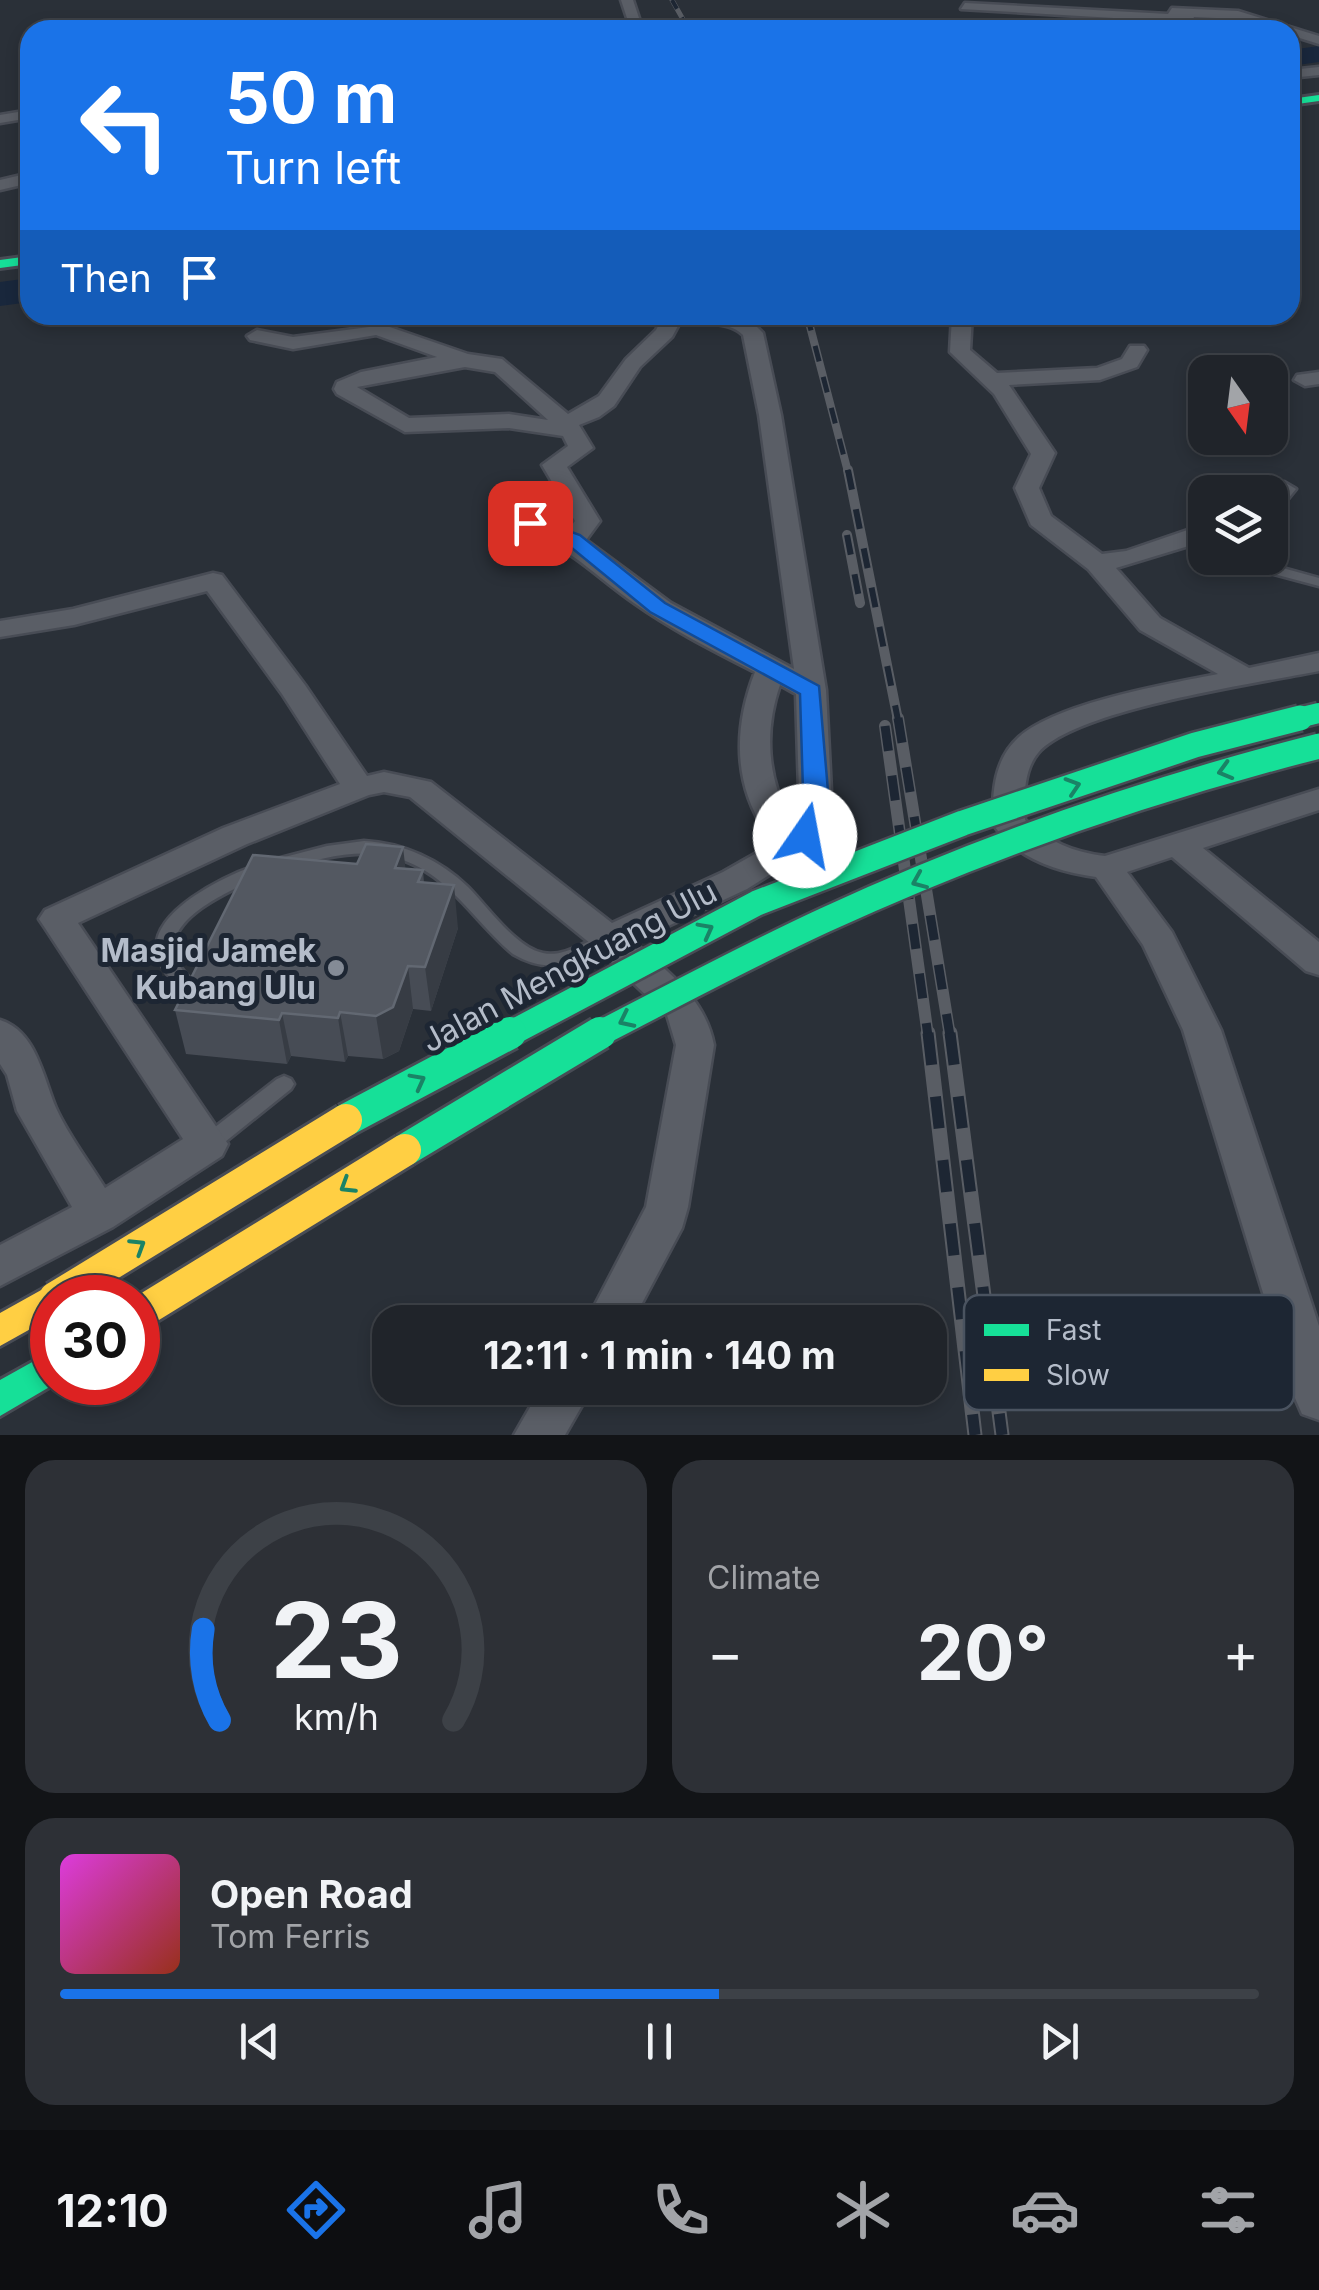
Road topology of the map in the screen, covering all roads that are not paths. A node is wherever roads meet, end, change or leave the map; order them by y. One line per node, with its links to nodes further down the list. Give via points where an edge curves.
1 (1069, 0): 4 (street)
2 (1130, 1): 6 (street, via 1153,10)
3 (965, 7): 4 (street)
4 (1004, 10): 5 (street)
5 (1190, 20)
6 (1255, 20)
7 (363, 325): 11 (street)
8 (669, 325): 16 (street, via 660,342 634,361 608,404)
9 (744, 325): 27 (street, via 753,333 770,415)
10 (961, 325): 15 (street, via 960,352)
11 (377, 330): 12 (street, via 292,342); 14 (street)
12 (256, 336)
13 (1137, 350): 15 (street, via 1130,362 1100,374)
14 (468, 362): 16 (street, via 497,364); 16 (street, via 385,372 348,382 346,389 406,424)
15 (996, 379): 20 (street, via 1042,452 1027,488 1040,520)
16 (567, 426): 19 (street, via 581,448 554,465 588,520)
17 (510, 521): 19 (street)
18 (1188, 538): 20 (street)
19 (574, 540): 25 (street, via 657,608)
20 (1098, 563): 26 (street, via 1150,624)
21 (1288, 573): 22 (lane)
22 (1319, 582)
23 (0, 630): 30 (street, via 213,581)
24 (1319, 662): 26 (street)
25 (772, 669): 27 (street); 33 (street, via 757,701 754,764 772,824)
26 (1247, 678): 34 (street, via 1066,720 1029,743 1008,781 1009,824 1042,853)
27 (811, 690): 33 (street, via 816,791 805,836)
28 (1319, 713): 43 (main road, Jalan Mengkuang Ulu, one-way to 28, bridge, via 338,1124 756,904 963,823 1194,746)
29 (1319, 746): 45 (main road, one-way to 45, bridge, via 1222,771 1003,846 826,920 582,1042)
30 (359, 788): 35 (street, via 384,782 420,790); 40 (street, via 57,919)
31 (1319, 799): 32 (street)
32 (1177, 844): 34 (street); 36 (street)
33 (793, 846): 35 (street, via 761,868)
34 (1106, 867): 44 (street, via 1159,941 1202,1030)
35 (609, 939): 37 (lane, via 576,955 545,960 523,954 450,880 415,859 376,847 329,850 260,869 174,922 164,940 166,958); 46 (street, via 680,1006 694,1045 663,1218)
36 (1319, 962)
37 (188, 988)
38 (0, 1034): 41 (street)
39 (284, 1084): 40 (lane)
40 (208, 1144): 41 (street)
41 (98, 1214): 42 (street)
42 (0, 1267)
43 (92, 1275)
44 (1286, 1295)
45 (160, 1301)
46 (618, 1305)
47 (30, 1313): 49 (main road, Jalan Mengkuang Ulu)
48 (1294, 1319): 51 (street)
49 (0, 1332)
50 (30, 1381): 52 (main road)
51 (1319, 1398)
52 (0, 1399)
53 (557, 1405): 54 (street)
54 (538, 1435)

